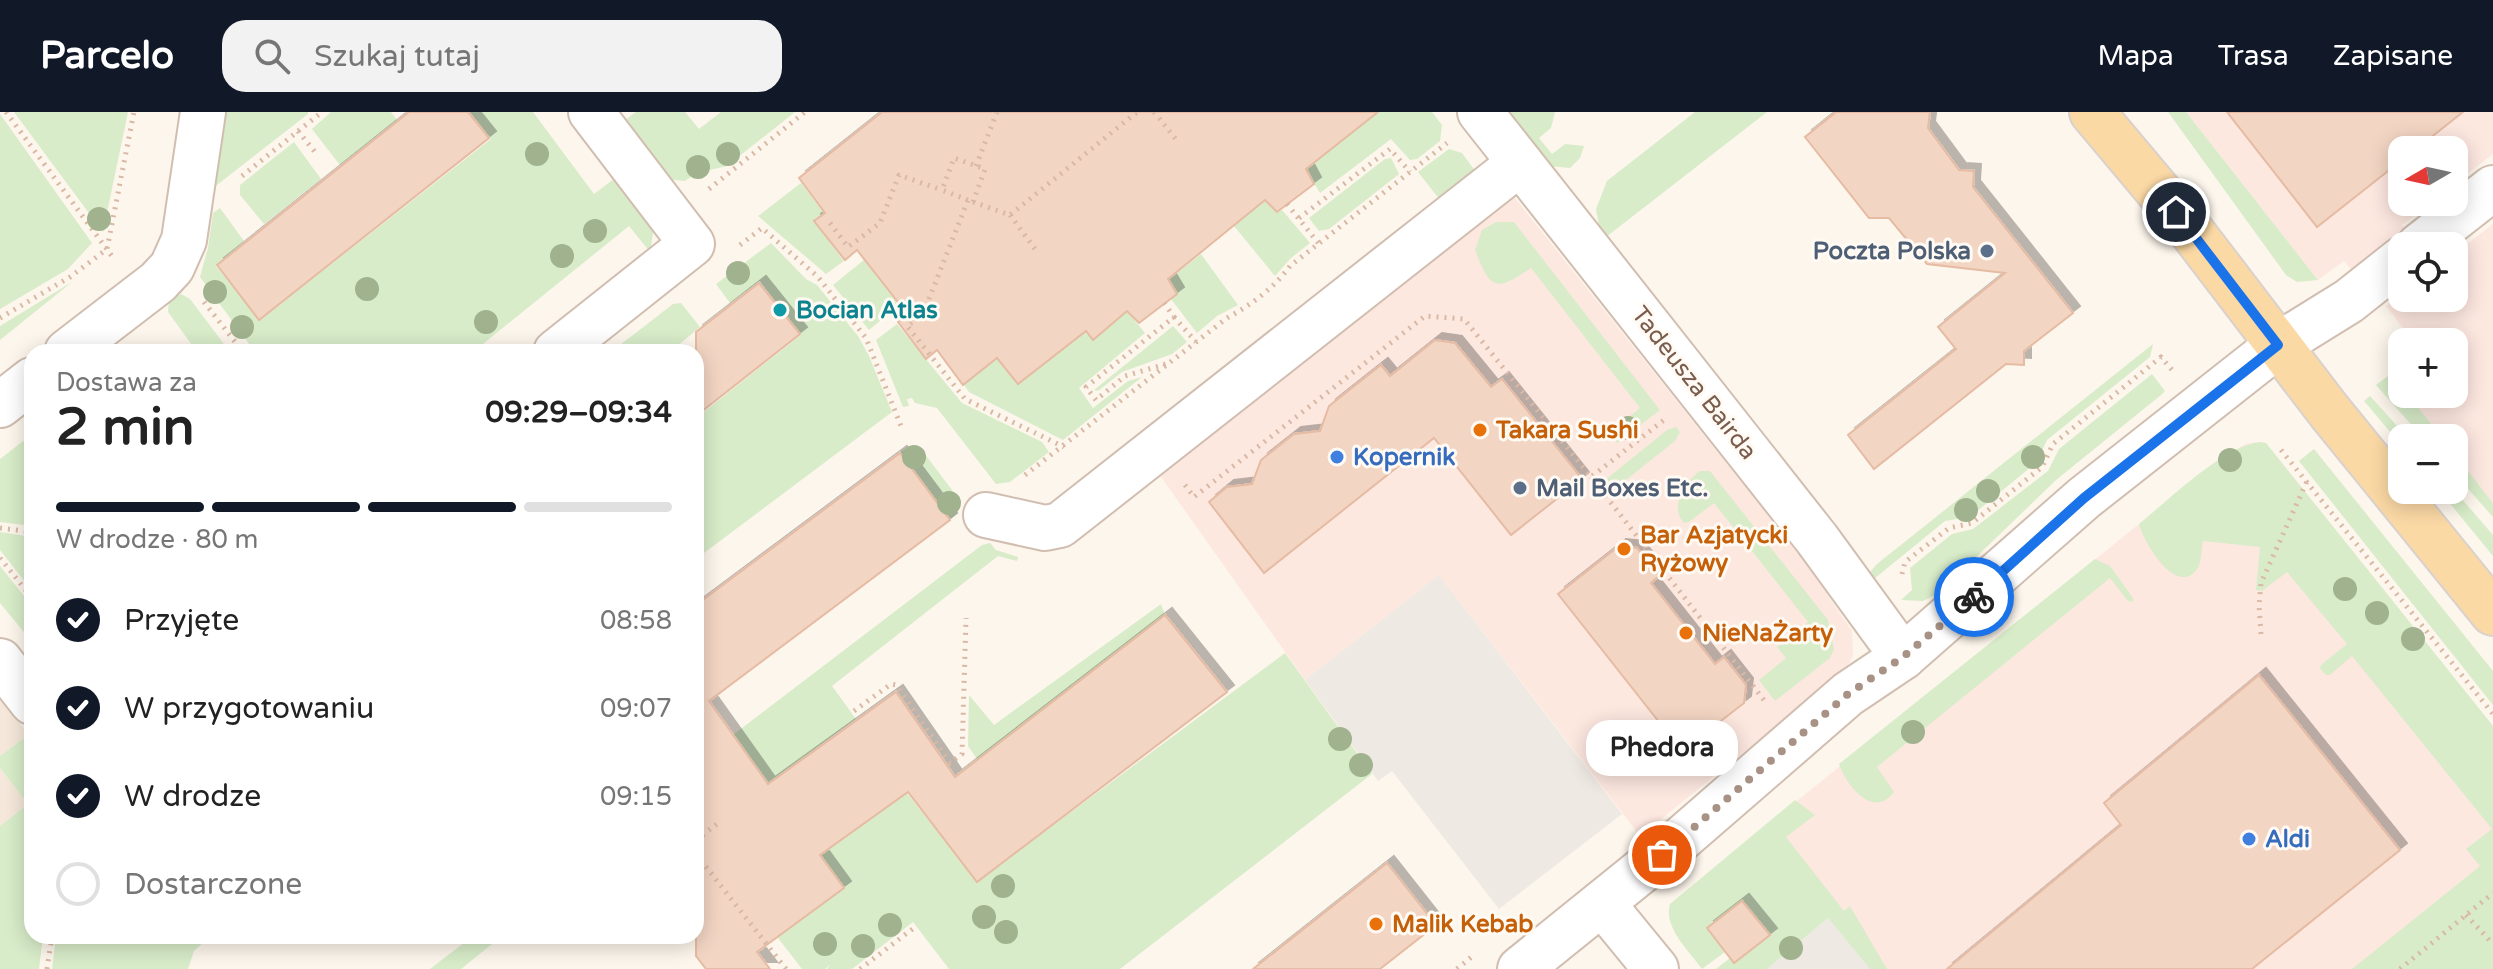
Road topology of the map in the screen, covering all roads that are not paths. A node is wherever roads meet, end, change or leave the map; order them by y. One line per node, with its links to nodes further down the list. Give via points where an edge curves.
1 (203, 112): 9 (street, via 184,240 157,281)
2 (591, 112): 10 (street, via 692,244)
3 (2092, 112): 11 (main road)
4 (1470, 123): 5 (street, Tadeusza Bairda)
5 (1520, 163): 14 (street, via 1060,525 1045,528); 16 (street, Tadeusza Bairda, via 1817,539)
6 (2493, 188): 7 (street)
7 (2437, 232)
8 (2388, 270): 11 (street)
9 (77, 344)
10 (566, 344)
11 (2278, 345): 15 (main road); 16 (street, via 2084,498)
12 (24, 386): 13 (street)
13 (0, 405)
14 (986, 515)
15 (2493, 613)
16 (1903, 657): 19 (street, via 1848,694)
17 (0, 661): 18 (street)
18 (24, 692)
19 (1602, 903): 20 (street); 21 (street)
20 (1520, 969)
21 (1656, 969)

